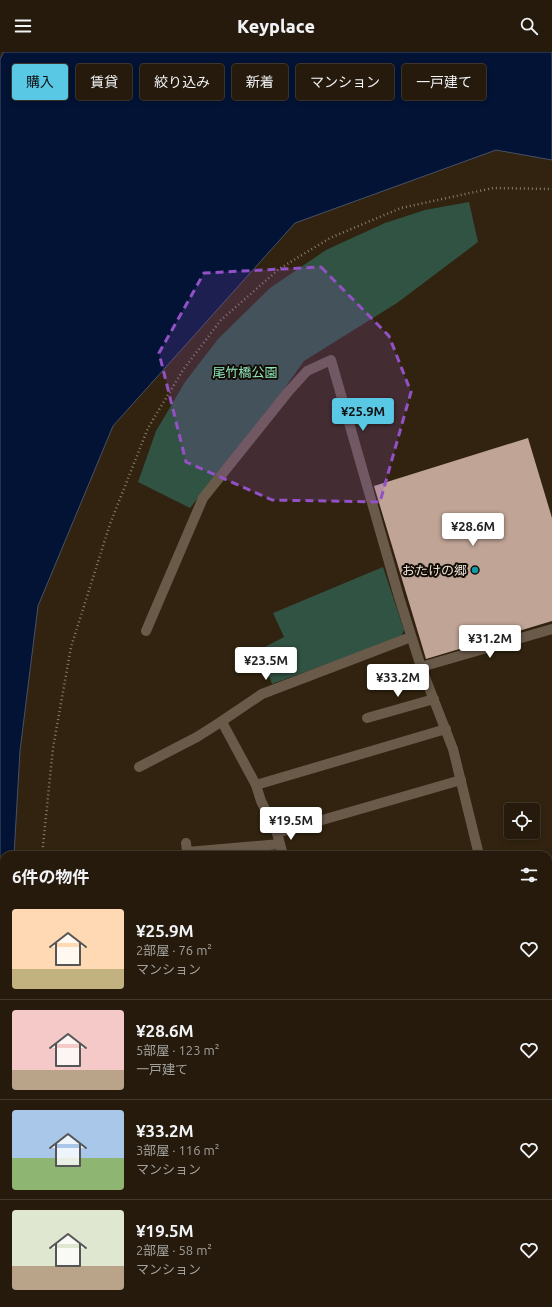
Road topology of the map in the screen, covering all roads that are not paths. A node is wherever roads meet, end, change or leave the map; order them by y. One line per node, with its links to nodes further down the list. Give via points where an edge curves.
1 (552, 629): 4 (street)
2 (146, 631): 3 (street, via 203,498 307,371 331,360)
3 (412, 636): 4 (street); 7 (street, via 262,694)
4 (421, 667): 5 (street)
5 (434, 699): 6 (street); 8 (street)
6 (367, 718)
7 (222, 722): 9 (street); 11 (street)
8 (446, 729): 10 (street); 11 (street)
9 (139, 767)
10 (461, 780): 12 (street); 18 (street)
11 (256, 785): 12 (street)
12 (277, 833): 14 (street)
13 (186, 843): 15 (street)
14 (280, 844): 16 (street); 17 (street)
15 (187, 851)
16 (199, 851)
17 (282, 851)
18 (478, 851)

